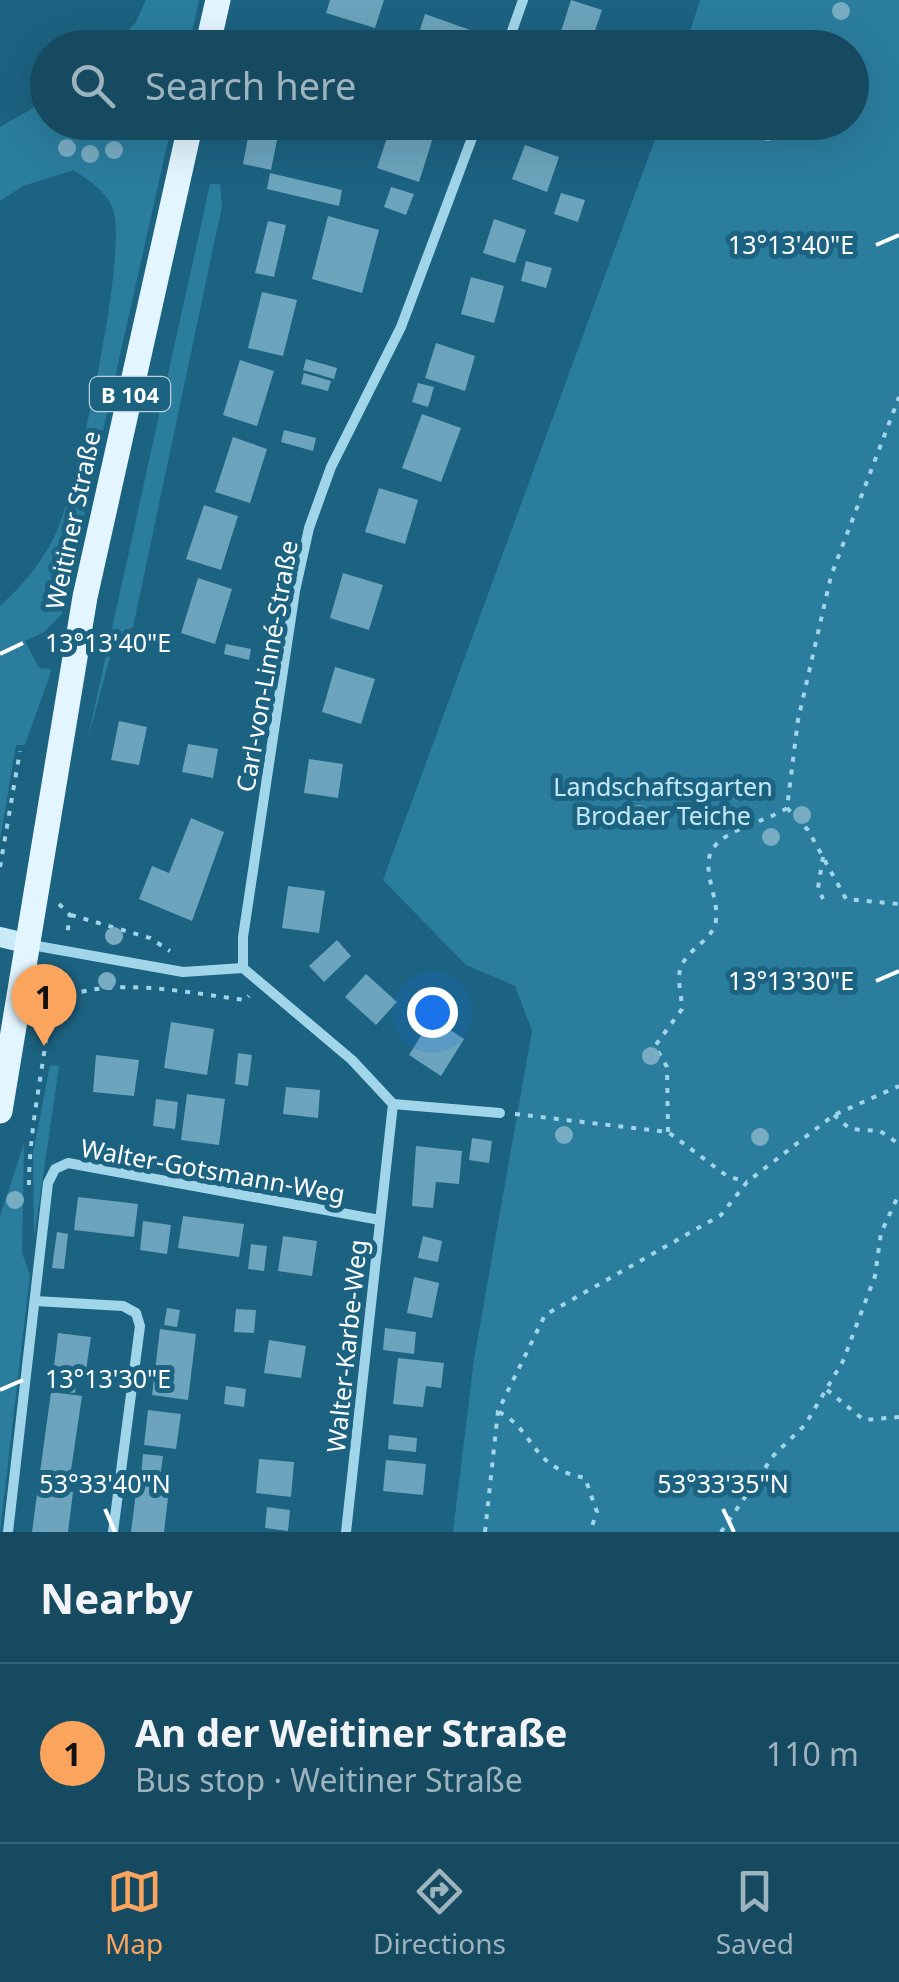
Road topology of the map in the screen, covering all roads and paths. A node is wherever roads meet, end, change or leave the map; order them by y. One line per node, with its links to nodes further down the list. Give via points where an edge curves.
1 (218, 0): 3 (main road)
2 (524, 0): 4 (street)
3 (211, 30)
4 (513, 30)
5 (187, 140): 15 (main road, Weitiner Straße / B 104)
6 (471, 140): 18 (street, Carl-von-Linné-Straße, via 401,327 330,467 310,528 292,610)
7 (899, 397): 9 (path, via 831,576 798,720)
8 (20, 751): 11 (path)
9 (788, 808): 10 (path); 26 (path, via 712,849 712,933 684,960 678,976 682,1009 654,1046 667,1067)
10 (823, 858): 12 (path); 13 (path, via 846,899)
11 (0, 867)
12 (823, 899)
13 (899, 904)
14 (70, 915): 17 (path, via 150,938)
15 (12, 940): 16 (street); 23 (main road, Weitiner Straße / B 104)
16 (64, 952): 18 (street, via 184,972); 20 (path)
17 (173, 953)
18 (242, 968): 19 (street)
19 (261, 984): 20 (path, via 245,1000 120,988); 22 (street)
20 (57, 1000): 28 (path)
21 (899, 1086): 25 (path)
22 (393, 1104): 24 (street); 31 (street, Walter-Karbe-Weg)
23 (0, 1111)
24 (500, 1113): 26 (path)
25 (834, 1115): 27 (path, via 850,1129 880,1131); 29 (path)
26 (668, 1132): 29 (path, via 727,1176)
27 (899, 1144)
28 (28, 1153)
29 (747, 1182): 34 (path, via 720,1215 544,1315)
30 (899, 1194): 33 (path, via 861,1316)
31 (380, 1220): 32 (street, Walter-Gotsmann-Weg, via 68,1163 48,1183); 38 (street, Walter-Karbe-Weg)
32 (35, 1302): 36 (street, Walter-Gotsmann-Weg); 37 (street, via 124,1306 136,1313 140,1326)
33 (826, 1390): 35 (path, via 864,1420); 41 (path)
34 (498, 1412): 39 (path); 40 (path, via 541,1458 585,1478 598,1512)
35 (899, 1417)
36 (8, 1532)
37 (113, 1532)
38 (346, 1532)
39 (485, 1532)
40 (590, 1532)
41 (722, 1532)

